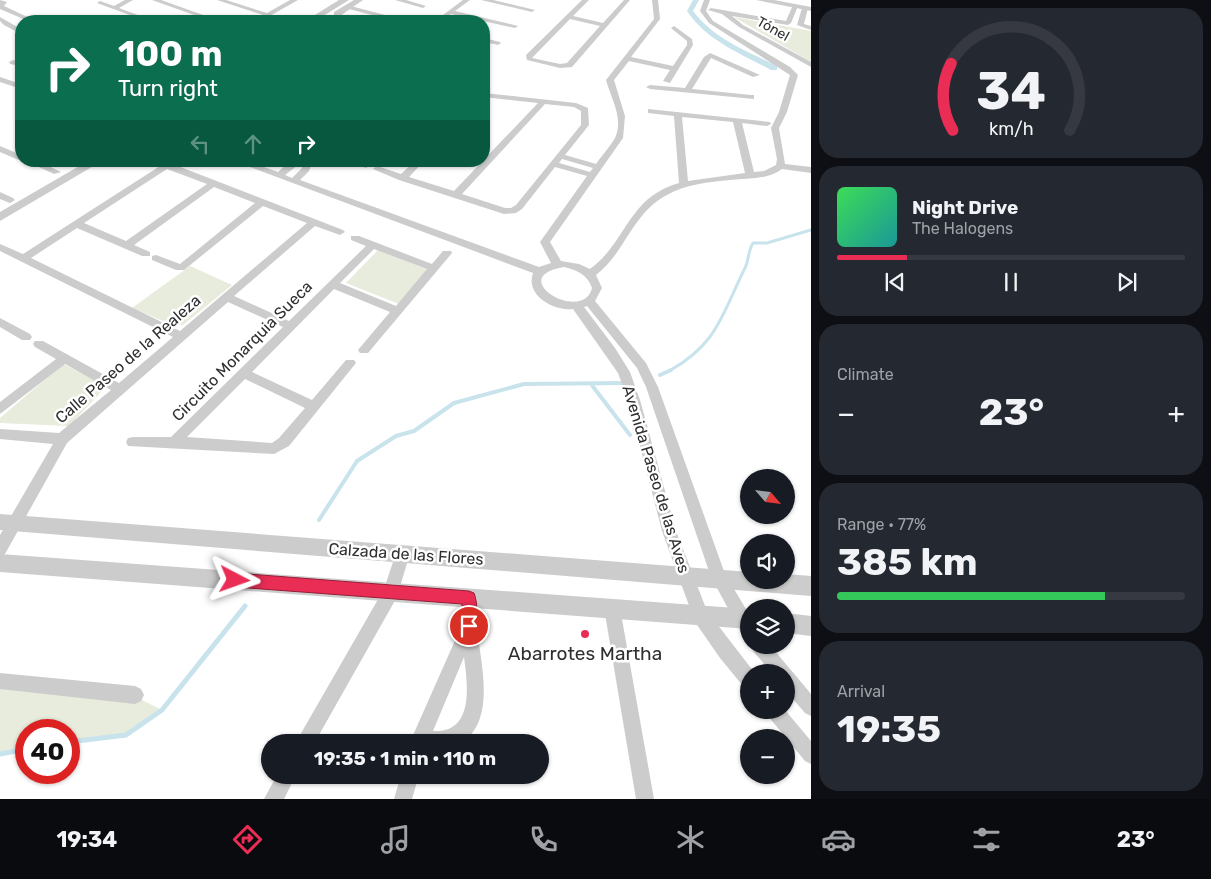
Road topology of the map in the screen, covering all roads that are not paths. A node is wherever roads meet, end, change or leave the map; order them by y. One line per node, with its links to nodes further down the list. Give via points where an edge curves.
1 (0, 0): 26 (street, via 4,2 0,7)
2 (130, 0): 20 (street)
3 (155, 0): 28 (street)
4 (220, 0): 29 (street)
5 (284, 0): 15 (street)
6 (359, 0): 17 (street)
7 (398, 0): 18 (street)
8 (467, 0): 24 (street)
9 (484, 0): 22 (street)
10 (586, 0): 35 (street)
11 (627, 0): 38 (street)
12 (655, 0): 39 (street)
13 (706, 0): 63 (street, via 703,11 711,22 794,75 775,128)
14 (760, 0): 19 (street)
15 (293, 1): 29 (street)
16 (96, 2): 20 (street)
17 (346, 4): 30 (street); 31 (street); 32 (street)
18 (423, 6)
19 (795, 6): 21 (street); 25 (street, via 788,23)
20 (114, 8): 27 (street)
21 (808, 8): 41 (street, via 800,25)
22 (532, 10)
23 (711, 10): 25 (street)
24 (450, 12): 33 (street); 34 (street)
25 (725, 12): 46 (street, Tónel, via 741,26)
26 (19, 15)
27 (134, 15)
28 (199, 15)
29 (268, 15)
30 (322, 15)
31 (332, 15)
32 (384, 15)
33 (446, 15)
34 (464, 15)
35 (569, 17): 38 (street); 38 (street, via 528,59 569,65)
36 (0, 18): 42 (street)
37 (490, 21): 40 (street)
38 (605, 24)
39 (662, 25): 45 (street); 47 (street, via 690,40 690,45)
40 (514, 26)
41 (811, 28)
42 (15, 29)
43 (490, 41): 44 (street)
44 (498, 43)
45 (626, 58): 47 (street); 74 (street, via 610,80 624,118 623,128)
46 (811, 65)
47 (672, 68): 51 (street, via 667,81)
48 (0, 80): 49 (street)
49 (15, 85)
50 (650, 87): 51 (street)
51 (687, 90): 51 (street, via 754,86 710,56)
52 (490, 95): 53 (street)
53 (544, 102): 60 (street, via 576,105 585,110 585,125); 61 (street)
54 (650, 111): 55 (street)
55 (678, 114): 56 (street); 84 (street)
56 (737, 121): 57 (street); 80 (street)
57 (767, 124)
58 (0, 149): 59 (street)
59 (15, 155)
60 (560, 156): 62 (street); 74 (street)
61 (490, 159)
62 (553, 164): 78 (street); 85 (street, via 513,211)
63 (780, 166): 76 (street); 80 (street, via 774,171)
64 (45, 167): 77 (street)
65 (66, 167): 77 (street)
66 (87, 167): 88 (street)
67 (165, 167): 90 (street)
68 (170, 167): 83 (street)
69 (254, 167): 79 (street)
70 (289, 167): 79 (street)
71 (307, 167): 82 (street)
72 (414, 167): 81 (street)
73 (482, 167): 85 (street)
74 (598, 167): 78 (street)
75 (377, 169): 81 (street)
76 (811, 170)
77 (57, 172): 86 (street)
78 (592, 175): 98 (street, via 545,242)
79 (279, 176): 82 (street)
80 (750, 176): 84 (street, via 713,178)
81 (402, 178): 85 (street)
82 (294, 181): 100 (street)
83 (214, 184): 87 (street); 94 (street)
84 (684, 185): 101 (street, via 654,199 638,213 608,262)
85 (456, 195)
86 (3, 200)
87 (262, 202): 89 (street); 94 (street, via 184,266 175,266)
88 (0, 217)
89 (313, 222): 91 (street); 103 (street, Calle Paseo de la Realeza)
90 (77, 224): 94 (street); 97 (street)
91 (340, 232)
92 (355, 238): 93 (street)
93 (372, 245): 99 (street); 102 (street, Circuito Monarquia Sueca)
94 (126, 246)
95 (0, 247): 97 (street)
96 (447, 254): 99 (street)
97 (24, 258): 109 (street)
98 (556, 264): 100 (street); 101 (street, via 578,267)
99 (434, 268): 106 (street)
100 (539, 271): 105 (street, via 535,285 541,295 553,302)
101 (590, 274): 104 (street, via 597,288)
102 (334, 284): 106 (street, Circuito Monarquia Sueca); 107 (street, Circuito Monarquia Sueca)
103 (227, 297): 107 (street); 109 (street, Calle Paseo de la Realeza)
104 (589, 301): 105 (street); 119 (street, Avenida Paseo de las Aves, via 642,366)
105 (576, 305): 117 (street, Avenida Paseo de las Aves, via 611,350 624,372)
106 (398, 311): 112 (street)
107 (291, 326): 115 (street, Circuito Monarquia Sueca)
108 (3, 328): 110 (street)
109 (181, 336): 116 (street, Calle Paseo de la Realeza)
110 (26, 337)
111 (39, 344): 113 (street)
112 (364, 350)
113 (65, 358): 116 (street); 120 (street)
114 (350, 363): 118 (street)
115 (244, 373): 118 (street); 124 (street, Circuito Monarquia Sueca)
116 (120, 389): 122 (street, Calle Paseo de la Realeza)
117 (636, 405): 119 (street); 129 (street, Avenida Paseo de las Aves)
118 (314, 406): 124 (street, via 284,442 274,449)
119 (657, 406): 130 (street, Avenida Paseo de las Aves)
120 (0, 408)
121 (0, 434): 122 (street)
122 (62, 439): 125 (street, Calle Paseo de la Realeza)
123 (133, 442): 124 (street)
124 (174, 442)
125 (7, 522): 126 (street, Calle Paseo de la Realeza); 127 (street, Calzada de las Flores)
126 (0, 549)
127 (403, 554): 129 (street, Calzada de las Flores); 132 (street)
128 (0, 562): 132 (street)
129 (684, 575): 130 (street, Calzada de las Flores); 136 (street, Avenida Paseo de las Aves)
130 (719, 578): 131 (street, Calzada de las Flores); 135 (street, Avenida Paseo de las Aves)
131 (811, 586)
132 (391, 592): 133 (street); 149 (street)
133 (469, 598): 134 (street); 139 (street)
134 (612, 608): 136 (street); 157 (street)
135 (740, 612)
136 (701, 616): 137 (street); 143 (street, Avenida Paseo de las Aves)
137 (740, 621)
138 (795, 624): 140 (street)
139 (469, 626): 150 (street); 151 (street, via 475,692 472,714)
140 (811, 626)
141 (767, 654): 142 (street)
142 (775, 664)
143 (740, 669)
144 (0, 681): 146 (street)
145 (795, 689): 147 (street)
146 (135, 695)
147 (811, 708)
148 (781, 719): 152 (street)
149 (310, 734)
150 (422, 734)
151 (458, 734)
152 (811, 755)
153 (282, 784): 155 (street)
154 (407, 784): 156 (street)
155 (273, 799)
156 (403, 799)
157 (645, 799)

